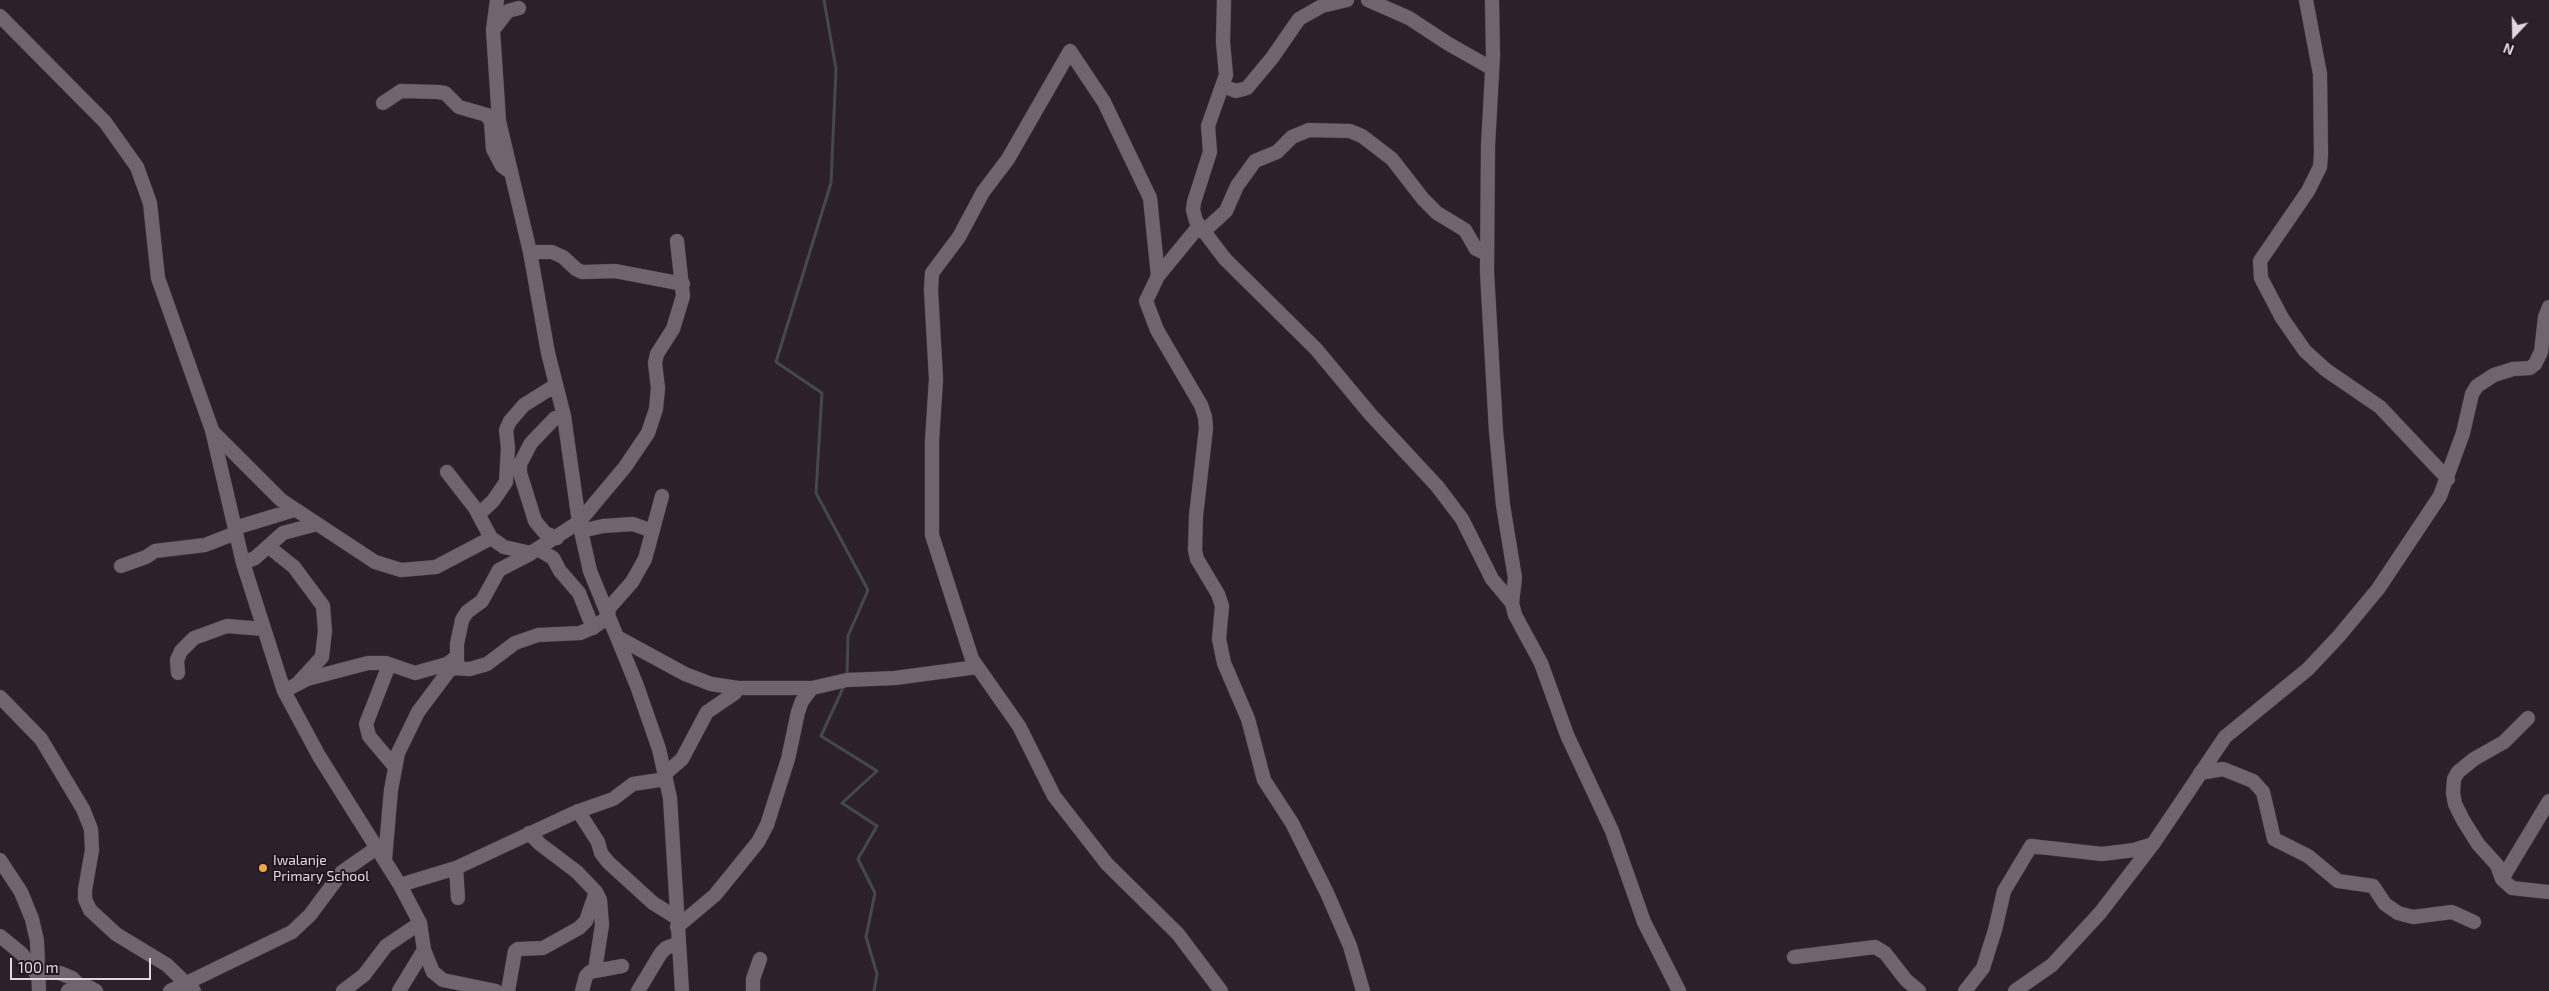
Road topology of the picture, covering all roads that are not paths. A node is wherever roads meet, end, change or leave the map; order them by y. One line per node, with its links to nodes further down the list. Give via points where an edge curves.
1 (497, 0): 9 (street)
2 (1224, 0): 11 (street, via 1223,42 1227,66)
3 (1346, 0): 11 (street, via 1322,6 1298,19 1247,88 1236,91)
4 (1368, 0): 10 (street, via 1409,18)
5 (1492, 0): 10 (street)
6 (2306, 0): 25 (street, via 2320,74 2322,154 2308,191 2260,261 2261,278 2282,318 2306,351 2326,370 2380,407)
7 (519, 8): 9 (street, via 508,11)
8 (0, 16): 23 (street, via 105,122 137,167 150,203 158,278)
9 (493, 30): 13 (street, via 500,121)
10 (1491, 68): 17 (street)
11 (1223, 86): 14 (street, via 1210,118 1210,152 1194,202 1194,214)
12 (383, 103): 13 (street, via 401,91 438,92 459,107 487,115 491,122 493,149 502,166)
13 (512, 173): 16 (street)
14 (1201, 229): 17 (street, via 1226,211 1237,186 1255,161 1277,152 1292,137 1309,130 1350,131 1392,159 1437,213 1465,230 1476,249); 18 (street); 39 (street, via 1238,272 1316,349 1437,486 1462,519 1492,579)
15 (678, 241): 19 (street)
16 (530, 252): 19 (street, via 552,252 582,272 615,271); 21 (street)
17 (1487, 254): 39 (street, via 1496,431 1515,578)
18 (1158, 276): 46 (street, via 1150,198 1104,102 1070,51 1017,144 983,192 959,237 936,266 931,280 936,379 932,535); 94 (street, via 1146,301 1149,312 1205,417 1195,550 1222,606 1219,639 1224,663 1248,719 1264,780 1292,823 1327,893 1350,946)
19 (683, 284): 30 (street, via 674,329 657,354 657,400 650,427)
20 (2549, 307): 25 (street, via 2543,342 2535,364 2530,368 2494,375 2477,386 2472,394)
21 (556, 385): 22 (street); 28 (street, via 524,405 510,421 506,430 506,482)
22 (564, 416): 30 (street); 34 (street, via 556,418 531,443 520,464 535,521 545,533)
23 (212, 430): 27 (street); 31 (street)
24 (447, 472): 28 (street)
25 (2448, 479): 55 (street, via 2434,509 2392,571 2355,617 2308,669 2232,730)
26 (662, 496): 32 (street)
27 (294, 510): 29 (street); 31 (street)
28 (479, 514): 33 (street)
29 (318, 524): 33 (street, via 375,562 402,570 436,567); 35 (street, via 283,533)
30 (580, 527): 32 (street, via 632,524); 34 (street); 40 (street, via 590,571)
31 (235, 531): 37 (street); 38 (street, via 205,545 155,551)
32 (652, 531): 40 (street, via 645,559 632,582 609,608)
33 (491, 538): 36 (street, via 504,547)
34 (557, 538): 36 (street)
35 (269, 547): 37 (street, via 256,558); 48 (street, via 294,567 323,606 322,657)
36 (534, 552): 41 (street, via 553,558 579,593); 44 (street, via 500,570 482,601 467,612 462,620)
37 (243, 563): 42 (street)
38 (121, 566)
39 (1512, 603): 95 (street, via 1541,663 1567,735 1612,831 1644,922)
40 (608, 617): 41 (street); 43 (street)
41 (592, 628): 44 (street, via 580,633 538,635 515,643 487,664 470,668)
42 (264, 629): 47 (street, via 227,626 194,638 181,651 177,660); 51 (street)
43 (617, 637): 49 (street, via 694,678); 56 (street, via 638,686)
44 (456, 663): 45 (street, via 415,673); 54 (street, via 418,712 402,743)
45 (389, 665): 48 (street, via 368,663); 54 (street, via 366,724 370,736)
46 (977, 667): 50 (street, via 895,678 847,680); 93 (street, via 1010,711 1051,791 1074,824 1107,864 1178,934)
47 (178, 673)
48 (299, 682): 51 (street)
49 (738, 688): 50 (street); 56 (street, via 735,694 707,712 682,759)
50 (812, 688): 71 (street, via 798,712 788,759 767,825 758,842 715,894)
51 (284, 691): 61 (street, via 319,756)
52 (0, 697): 80 (street, via 41,739 83,809 91,830 92,850 85,890 90,910 106,927 168,964)
53 (2528, 718): 64 (street, via 2504,742 2458,772 2453,784 2458,811 2478,844 2497,864)
54 (395, 767): 61 (street)
55 (2200, 773): 60 (street); 69 (street, via 2223,769 2253,781 2263,792 2274,839 2308,856 2338,881 2373,886 2385,904 2398,913 2413,917 2452,912)
56 (666, 776): 58 (street, via 633,784 613,799); 71 (street, via 673,831)
57 (2549, 801): 64 (street)
58 (578, 811): 59 (street); 71 (street, via 608,862)
59 (530, 833): 63 (street); 66 (street)
60 (2153, 844): 97 (street, via 2102,854 2031,846 2004,891 1983,968); 98 (street, via 2069,949)
61 (382, 853): 65 (street); 80 (street, via 342,872 299,927)
62 (0, 860): 79 (street, via 21,892 32,919 37,941)
63 (456, 868): 65 (street); 68 (street)
64 (2502, 879): 67 (street, via 2512,888)
65 (400, 885): 70 (street)
66 (596, 892): 78 (street, via 603,914); 88 (street, via 586,921 579,928 543,948 518,948 515,951)
67 (2549, 892)
68 (458, 898)
69 (2474, 922)
70 (420, 923): 74 (street); 85 (street, via 386,946 364,975)
71 (677, 923): 73 (street)
72 (0, 936): 79 (street, via 22,954)
73 (679, 943): 90 (street, via 661,953); 91 (street)
74 (424, 950): 86 (street); 87 (street, via 432,970 441,979)
75 (1794, 957): 96 (street, via 1875,948 1885,954)
76 (760, 959): 92 (street, via 753,979)
77 (622, 966): 78 (street)
78 (595, 970): 89 (street, via 586,976)
79 (37, 975): 81 (street, via 40,969 60,973 72,978); 82 (street)
80 (189, 988): 84 (street)
81 (74, 989): 83 (street, via 89,987)
82 (39, 991)
83 (96, 991)
84 (170, 991)
85 (343, 991)
86 (399, 991)
87 (496, 991)
88 (508, 991)
89 (582, 991)
90 (638, 991)
91 (682, 991)
92 (753, 991)
93 (1221, 991)
94 (1363, 991)
95 (1679, 991)
96 (1918, 991)
97 (1965, 991)
98 (2015, 991)

